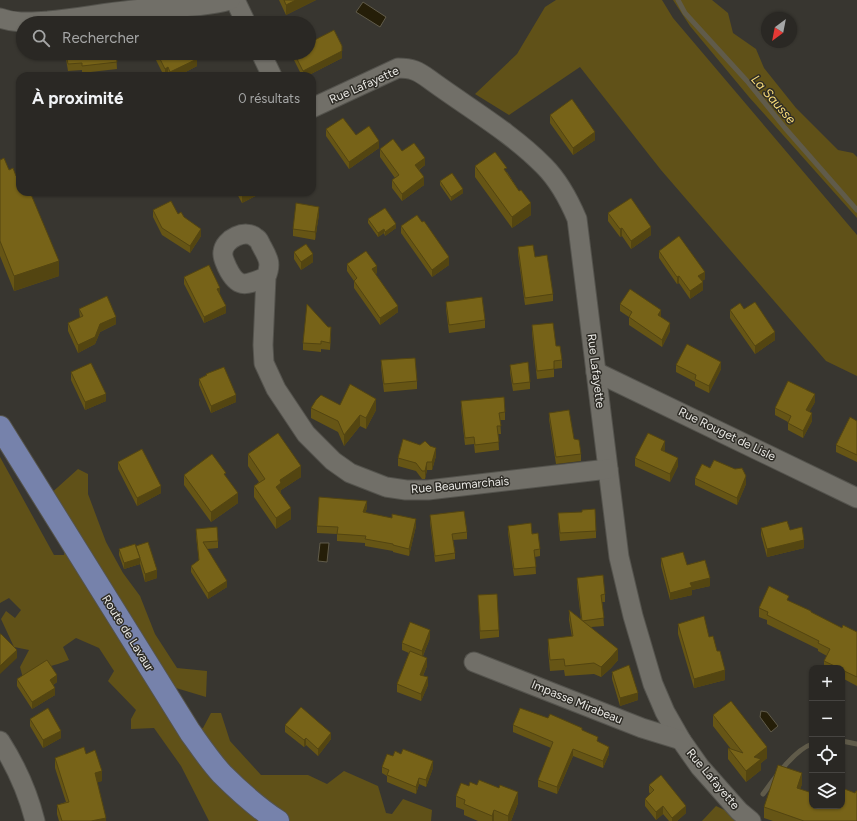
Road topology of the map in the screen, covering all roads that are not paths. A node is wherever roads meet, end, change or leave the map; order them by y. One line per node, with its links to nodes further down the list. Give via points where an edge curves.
1 (230, 0): 3 (street, via 215,4)
2 (236, 0): 4 (street)
3 (90, 16)
4 (243, 16)
5 (0, 18): 6 (street)
6 (16, 22)
7 (264, 60): 8 (street)
8 (270, 72)
9 (316, 106): 11 (street, Rue Lafayette, via 398,68 409,68 418,71 504,132 545,167 568,199 576,219)
10 (266, 277): 13 (street, Rue Beaumarchais, via 264,362 292,414 306,434 333,461 350,473 386,487 428,490)
11 (596, 372): 13 (street, Rue Lafayette); 14 (street, Rue Rouget de Lisle)
12 (0, 427): 19 (main road, Route de Lavaur, via 190,732 221,773)
13 (608, 469): 16 (street, Rue Lafayette, via 619,556 633,616 653,684)
14 (857, 498)
15 (474, 662): 16 (street, Impasse Mirabeau, via 642,728)
16 (681, 740): 20 (street, Rue Lafayette, via 700,767)
17 (0, 741): 18 (street, via 19,775)
18 (36, 821)
19 (278, 821)
20 (751, 821)

